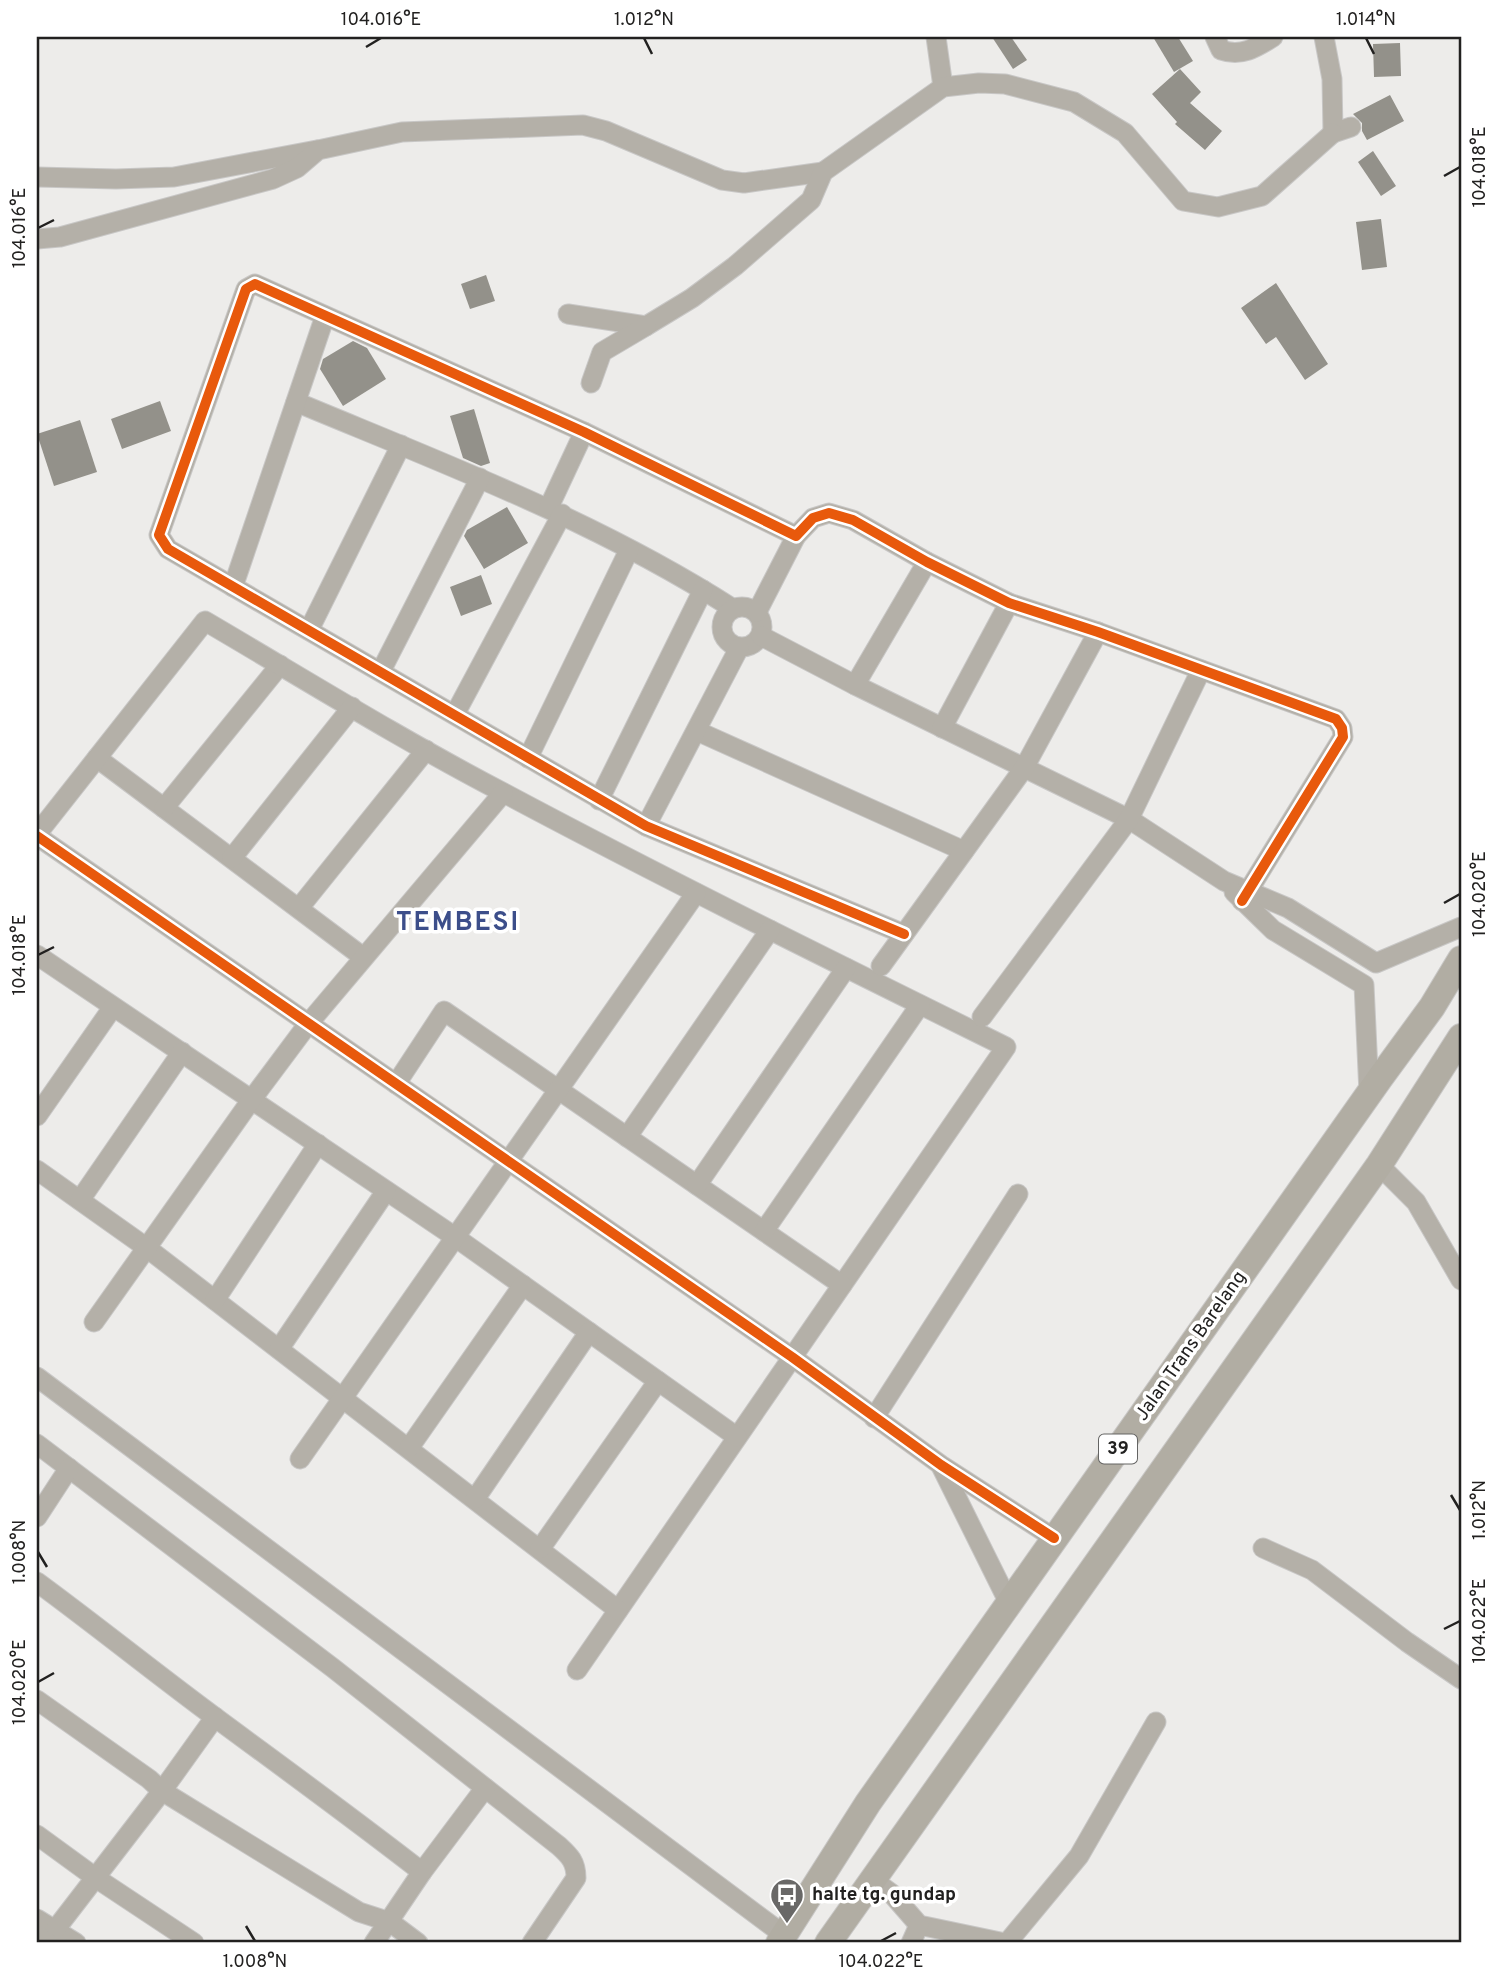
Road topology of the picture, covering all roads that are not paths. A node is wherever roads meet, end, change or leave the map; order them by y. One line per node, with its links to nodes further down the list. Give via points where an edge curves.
1 (936, 37): 5 (street)
2 (1215, 37): 3 (street, via 1221,50 1231,54 1256,48)
3 (1273, 37)
4 (1324, 37): 5 (street, via 1342,130 1262,196 1218,207 1183,201 1125,133 1074,102 1005,84)
5 (943, 87): 7 (street)
6 (318, 150): 7 (street, via 402,132 583,125 722,180 744,183); 8 (street, via 174,177); 9 (street, via 297,168 273,179)
7 (823, 172): 12 (street, via 811,200 775,233 714,282)
8 (37, 177)
9 (37, 239)
10 (568, 314): 12 (street)
11 (325, 316): 14 (street); 15 (street); 22 (street, via 255,284 246,289 159,535 168,549)
12 (646, 326): 13 (street, via 601,352)
13 (591, 383)
14 (296, 401): 16 (street); 22 (street)
15 (584, 432): 18 (street); 19 (street)
16 (401, 445): 17 (street); 27 (street)
17 (480, 478): 18 (street); 33 (street)
18 (555, 511): 20 (street); 36 (street)
19 (796, 536): 21 (street, via 813,518 829,513 853,520); 26 (street)
20 (629, 551): 23 (street); 41 (street)
21 (927, 562): 24 (street); 34 (street)
22 (233, 587): 27 (street)
23 (703, 590): 25 (street); 44 (street)
24 (1009, 603): 28 (street); 37 (street)
25 (732, 608): 26 (street, via 745,606); 30 (street, via 723,618 721,631 727,642)
26 (757, 612): 29 (street)
27 (309, 630): 33 (street)
28 (1098, 632): 32 (street); 42 (street)
29 (761, 636): 30 (street, via 752,645); 34 (street)
30 (739, 648): 38 (street)
31 (280, 665): 35 (street); 40 (street, via 205,621); 45 (street)
32 (1201, 670): 46 (street); 52 (street, via 1322,712 1342,728 1343,737)
33 (381, 671): 36 (street)
34 (855, 685): 37 (street)
35 (352, 707): 39 (street); 50 (street)
36 (455, 714): 41 (street)
37 (942, 728): 42 (street)
38 (696, 731): 47 (street); 49 (street)
39 (426, 751): 43 (street); 53 (street)
40 (97, 758): 45 (street); 48 (street)
41 (528, 758): 44 (street)
42 (1024, 768): 46 (street); 49 (street)
43 (503, 793): 51 (street); 57 (street)
44 (598, 800): 47 (street)
45 (164, 808): 50 (street)
46 (1129, 819): 52 (street); 66 (street)
47 (646, 826): 56 (street)
48 (37, 835): 67 (street)
49 (964, 851): 56 (street)
50 (232, 859): 53 (street)
51 (696, 893): 55 (street); 71 (street)
52 (1246, 896): 59 (street, via 1288,908); 63 (street, via 1273,930)
53 (299, 908): 57 (street)
54 (1461, 927): 59 (street)
55 (770, 930): 62 (street); 75 (street)
56 (904, 934): 61 (street)
57 (363, 957): 67 (street)
58 (1461, 959): 72 (highway, Jalan Trans Barelang / 39)
59 (1376, 963): 63 (street)
60 (40, 964): 65 (street)
61 (881, 966)
62 (846, 968): 64 (street); 80 (street)
63 (1364, 985): 72 (street)
64 (920, 1005): 84 (street); 89 (street, via 1006,1047)
65 (113, 1007): 69 (street); 74 (street)
66 (982, 1017)
67 (308, 1024): 70 (street); 73 (street)
68 (1461, 1037): 78 (highway, 39)
69 (182, 1052): 73 (street); 83 (street)
70 (396, 1084): 71 (street, via 444,1011); 77 (street)
71 (558, 1089): 75 (street); 77 (street)
72 (1369, 1093): 107 (highway, Jalan Trans Barelang / 39)
73 (252, 1099): 76 (street); 86 (street)
74 (37, 1116)
75 (627, 1137): 80 (street)
76 (318, 1144): 81 (street); 90 (street)
77 (508, 1161): 85 (street); 94 (street)
78 (1379, 1165): 87 (street, via 1416,1202); 123 (highway, 39)
79 (37, 1170): 83 (street)
80 (697, 1185): 84 (street)
81 (386, 1191): 85 (street); 93 (street)
82 (1018, 1194): 98 (street)
83 (80, 1200): 86 (street)
84 (764, 1231): 89 (street)
85 (455, 1237): 88 (street); 97 (street)
86 (147, 1248): 90 (street); 91 (street)
87 (1461, 1280)
88 (523, 1285): 92 (street); 101 (street)
89 (842, 1285): 94 (street)
90 (215, 1300): 93 (street)
91 (94, 1322)
92 (589, 1332): 96 (street); 105 (street)
93 (279, 1349): 97 (street)
94 (792, 1357): 98 (street); 99 (street)
95 (37, 1377): 128 (street)
96 (658, 1381): 99 (street); 109 (street)
97 (343, 1397): 101 (street); 102 (street)
98 (874, 1418): 103 (street)
99 (737, 1437): 112 (street)
100 (37, 1444): 104 (street)
101 (410, 1448): 105 (street)
102 (300, 1459)
103 (940, 1465): 107 (street); 111 (street)
104 (69, 1468): 106 (street); 118 (street)
105 (475, 1499): 109 (street)
106 (37, 1517)
107 (1055, 1538): 111 (highway, Jalan Trans Barelang / 39)
108 (1263, 1548): 114 (street, via 1312,1570)
109 (540, 1549): 112 (street)
110 (37, 1582): 116 (street)
111 (1009, 1603): 128 (highway, Jalan Trans Barelang / 39, via 868,1804)
112 (618, 1610): 113 (street)
113 (577, 1670)
114 (1461, 1679)
115 (37, 1700): 119 (street)
116 (215, 1717): 119 (street); 121 (street)
117 (1156, 1722): 134 (street, via 1079,1856)
118 (485, 1788): 121 (street); 132 (street, via 559,1846 576,1867 576,1878)
119 (162, 1791): 122 (street); 127 (street, via 359,1912)
120 (37, 1835): 122 (street)
121 (422, 1872): 127 (street)
122 (96, 1878): 126 (street); 130 (street)
123 (873, 1880): 125 (street, via 892,1894); 133 (highway, 39)
124 (37, 1919): 126 (street)
125 (915, 1934): 134 (street)
126 (47, 1936): 129 (street)
127 (383, 1936): 131 (street)
128 (781, 1939)
129 (76, 1943)
130 (194, 1943)
131 (418, 1943)
132 (532, 1943)
133 (828, 1943)
134 (1006, 1943)

